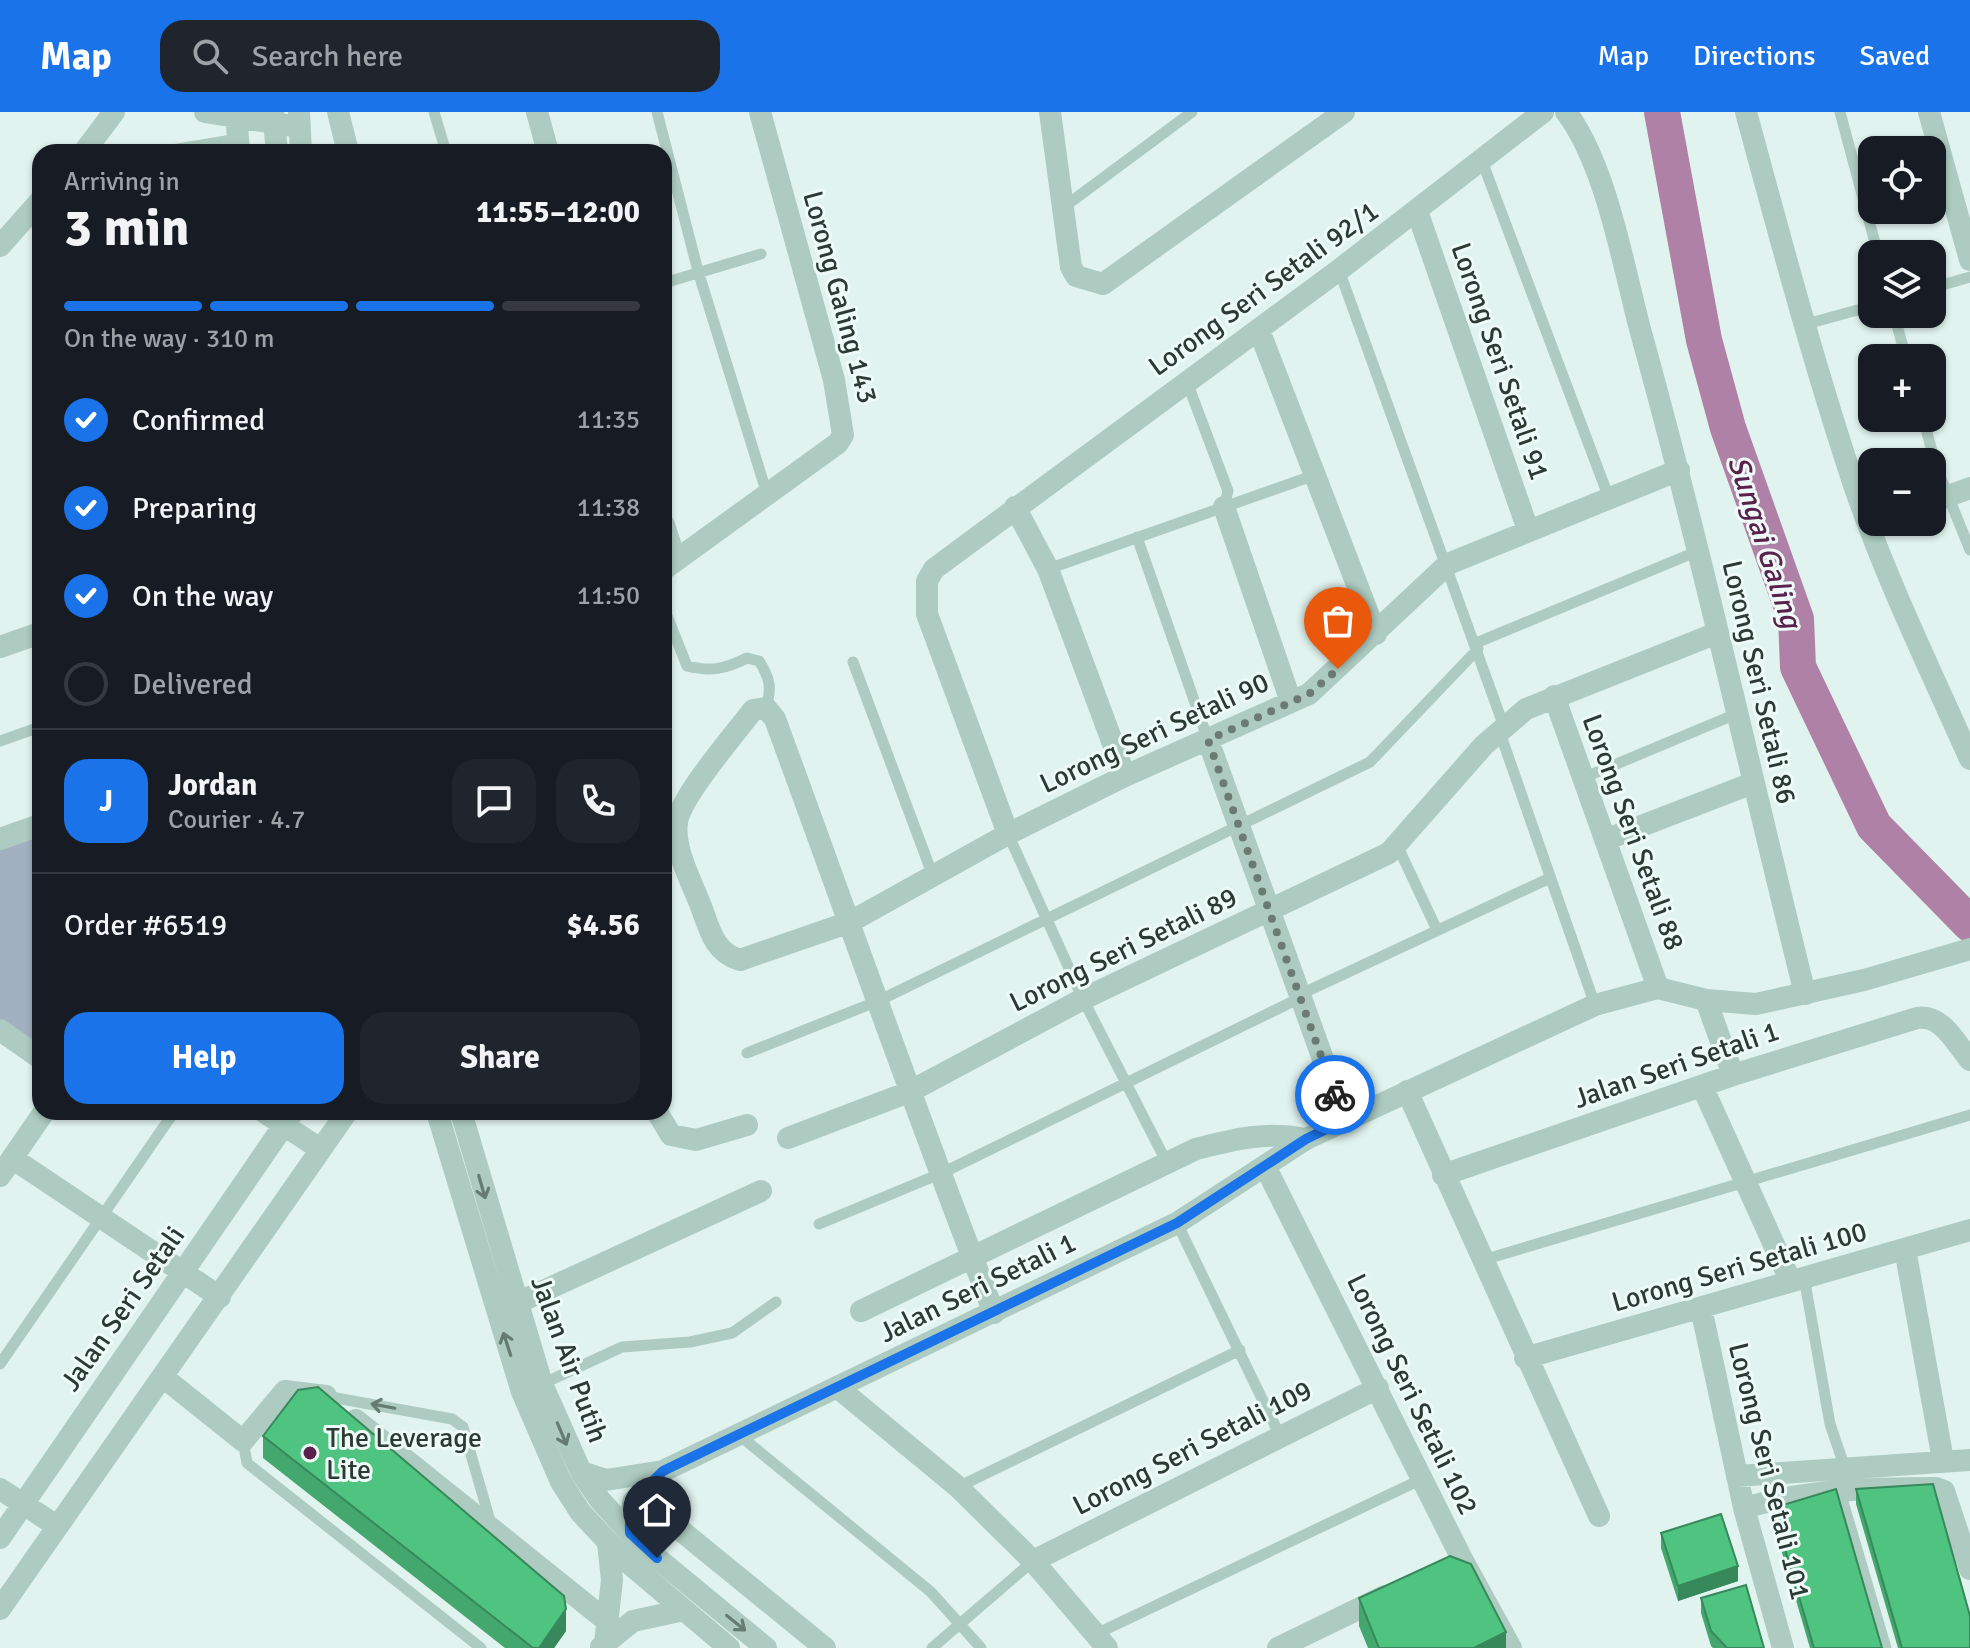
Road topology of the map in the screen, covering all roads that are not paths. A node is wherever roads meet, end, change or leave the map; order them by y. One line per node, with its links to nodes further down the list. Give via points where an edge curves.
1 (114, 112): 19 (street)
2 (205, 112): 18 (street)
3 (338, 112): 23 (street)
4 (434, 112): 24 (lane)
5 (537, 112): 25 (street)
6 (657, 112): 26 (lane)
7 (760, 112): 50 (street, Lorong Galing 143, via 843,425 838,443)
8 (1050, 112): 30 (street)
9 (1192, 112): 30 (lane)
10 (1344, 112): 30 (street, via 1103,284 1076,276 1071,267)
11 (1543, 112): 27 (street, Lorong Seri Setali 92/1)
12 (1566, 112): 46 (street, Lorong Seri Setali 86, via 1583,138 1603,191)
13 (1746, 112): 43 (street)
14 (1840, 112): 33 (lane)
15 (1929, 112): 29 (street)
16 (273, 118): 17 (street); 18 (street); 21 (street)
17 (299, 120): 22 (street)
18 (237, 130): 20 (lane)
19 (90, 144)
20 (188, 144)
21 (276, 144)
22 (300, 144)
23 (346, 144)
24 (444, 144)
25 (546, 144)
26 (665, 144)
27 (1482, 161): 32 (street, Lorong Seri Setali 92/1); 52 (lane)
28 (672, 170): 38 (lane)
29 (1961, 193): 36 (street)
30 (1064, 207)
31 (32, 210): 34 (street)
32 (1417, 211): 37 (street, Lorong Seri Setali 92/1); 56 (street, Lorong Seri Setali 91)
33 (1874, 240)
34 (0, 246)
35 (761, 254): 38 (lane)
36 (1970, 260)
37 (1339, 270): 44 (street, Lorong Seri Setali 92/1); 62 (lane)
38 (698, 271): 40 (lane); 50 (lane)
39 (1970, 277): 41 (lane)
40 (672, 280)
41 (1946, 284)
42 (1858, 310): 43 (lane)
43 (1803, 325): 48 (street)
44 (1259, 330): 45 (street, Lorong Seri Setali 92/1); 47 (street)
45 (1187, 382): 53 (street, Lorong Seri Setali 92/1); 54 (lane, via 1228,491)
46 (1679, 470): 52 (street, Lorong Seri Setali 90); 60 (street, Lorong Seri Setali 86)
47 (1315, 475): 54 (lane); 66 (street)
48 (1858, 483)
49 (1970, 488): 51 (street)
50 (767, 494): 61 (street, Lorong Galing 143)
51 (1946, 497)
52 (1609, 498): 56 (street, Lorong Seri Setali 90)
53 (1015, 507): 63 (street); 85 (street, Lorong Seri Setali 92/1, via 934,569 925,594 927,614)
54 (1224, 507): 58 (lane); 72 (street)
55 (1946, 509): 59 (lane)
56 (1528, 530): 62 (street, Lorong Seri Setali 90)
57 (1877, 536): 79 (street)
58 (1137, 537): 63 (lane); 77 (lane)
59 (1970, 550)
60 (1698, 551): 65 (street, Lorong Seri Setali 86); 68 (lane)
61 (672, 563)
62 (1448, 564): 66 (street, Lorong Seri Setali 90); 68 (lane)
63 (1048, 569): 80 (street)
64 (672, 628): 73 (lane, via 687,666 707,671 747,658 759,661 769,677)
65 (1717, 633): 71 (street, Lorong Seri Setali 89); 74 (street, Lorong Seri Setali 86)
66 (1376, 634): 72 (street, Lorong Seri Setali 90, via 1320,687)
67 (32, 636): 69 (street)
68 (1477, 646): 75 (lane); 83 (lane, via 1370,762)
69 (0, 647)
70 (853, 662): 89 (lane)
71 (1554, 696): 75 (street, Lorong Seri Setali 89); 81 (street, Lorong Seri Setali 88)
72 (1291, 702): 77 (street, Lorong Seri Setali 90)
73 (766, 708): 93 (street, via 775,719); 93 (street, Lorong Seri Setali 90, via 753,710 683,805 677,825 679,847 714,940 729,957 740,960)
74 (1736, 714): 81 (lane); 82 (street, Lorong Seri Setali 86)
75 (1501, 727): 88 (street, Lorong Seri Setali 89); 90 (lane)
76 (32, 730): 78 (lane)
77 (1208, 740): 80 (street, Lorong Seri Setali 90); 83 (street)
78 (0, 741)
79 (1970, 759)
80 (1125, 776): 85 (street, Lorong Seri Setali 90)
81 (1583, 778): 87 (street, Lorong Seri Setali 88)
82 (1753, 783): 87 (street); 97 (street, Lorong Seri Setali 86)
83 (1239, 826): 91 (street); 92 (lane)
84 (32, 828): 86 (street)
85 (1008, 834): 89 (street, Lorong Seri Setali 90); 92 (lane)
86 (0, 839)
87 (1605, 840): 96 (street, Lorong Seri Setali 88)
88 (1398, 847): 91 (street, Lorong Seri Setali 89); 94 (lane)
89 (933, 876): 93 (street, Lorong Seri Setali 90)
90 (1550, 878): 94 (lane); 102 (lane)
91 (1268, 911): 98 (street); 99 (street, Lorong Seri Setali 89)
92 (1046, 918): 99 (lane); 101 (lane)
93 (850, 922): 101 (street)
94 (1437, 930): 98 (lane)
95 (1960, 952): 97 (street, Jalan Seri Setali 1)
96 (1658, 988): 100 (street, Jalan Seri Setali 1); 102 (street, Jalan Seri Setali 1)
97 (1805, 994): 100 (street, Jalan Seri Setali 1, via 1756,1004)
98 (1300, 996): 108 (lane); 121 (street)
99 (1083, 999): 108 (lane); 111 (street, Lorong Seri Setali 89)
100 (1706, 1000): 107 (street)
101 (878, 1001): 105 (lane); 111 (street)
102 (1595, 1005): 110 (street, Jalan Seri Setali 1)
103 (0, 1030): 104 (street)
104 (32, 1052)
105 (747, 1053)
106 (1970, 1060): 107 (street, Jalan Seri Setali 1, via 1929,1016)
107 (1733, 1075): 109 (street, Jalan Seri Setali 1)
108 (1127, 1080): 126 (lane); 129 (lane)
109 (1702, 1086): 130 (street, Jalan Seri Setali 1); 131 (street)
110 (1407, 1091): 121 (street, Jalan Seri Setali 1); 130 (street)
111 (909, 1092): 123 (street, Lorong Seri Setali 89); 129 (street)
112 (1970, 1115): 131 (lane)
113 (38, 1120): 128 (street)
114 (168, 1120): 133 (lane)
115 (287, 1120): 140 (street, Jalan Seri Setali)
116 (289, 1120): 125 (street)
117 (341, 1120): 125 (street)
118 (439, 1120): 175 (street, Jalan Air Putih, one-way to 118, via 561,1482 534,1424)
119 (463, 1120): 144 (street, Jalan Air Putih, one-way to 144)
120 (662, 1120): 122 (street, via 671,1135 696,1140)
121 (1345, 1120): 124 (street, Jalan Seri Setali 1)
122 (747, 1125)
123 (788, 1138)
124 (1306, 1139): 126 (street, Jalan Seri Setali 1, via 1252,1135); 127 (street, Jalan Seri Setali 1)
125 (320, 1149): 142 (street)
126 (1166, 1161): 138 (street, Jalan Seri Setali 1)
127 (1265, 1166): 134 (street, Jalan Seri Setali 1); 154 (street, Lorong Seri Setali 102)
128 (6, 1167): 133 (street)
129 (942, 1173): 135 (lane); 138 (street)
130 (1443, 1175): 139 (street)
131 (1747, 1183): 139 (lane); 141 (street)
132 (761, 1191): 144 (street)
133 (100, 1217): 140 (street); 150 (lane)
134 (1177, 1223): 147 (street, Jalan Seri Setali 1); 148 (lane)
135 (819, 1224)
136 (1970, 1230): 137 (street, Lorong Seri Setali 100)
137 (1905, 1249): 141 (street, Lorong Seri Setali 100); 159 (street)
138 (972, 1256): 146 (street, Jalan Seri Setali 1); 147 (street)
139 (1483, 1260): 149 (street)
140 (183, 1272): 142 (street); 168 (street, Jalan Seri Setali)
141 (1797, 1279): 145 (street, Lorong Seri Setali 100); 164 (lane)
142 (220, 1297): 151 (street)
143 (776, 1302): 152 (lane, via 732,1333 622,1347)
144 (515, 1304): 152 (street, Jalan Air Putih)
145 (1701, 1308): 149 (street, Lorong Seri Setali 100); 163 (street, Lorong Seri Setali 101)
146 (861, 1311)
147 (994, 1313): 153 (street, Jalan Seri Setali 1)
148 (1240, 1350): 157 (lane); 166 (lane)
149 (1525, 1358): 170 (street)
150 (0, 1364)
151 (163, 1377): 158 (street); 171 (street)
152 (542, 1384): 161 (street, Jalan Air Putih, one-way to 161)
153 (837, 1387): 156 (street, Jalan Seri Setali 1); 166 (street)
154 (1378, 1388): 157 (street, Lorong Seri Setali 109); 165 (street, Lorong Seri Setali 102)
155 (325, 1396): 158 (street, via 285,1391); 172 (street); 172 (lane, one-way to 155, via 463,1427 452,1419)
156 (739, 1435): 162 (street, Jalan Seri Setali 1); 181 (lane, via 931,1592)
157 (1280, 1436): 176 (street, Lorong Seri Setali 109)
158 (243, 1441): 184 (lane, via 247,1463)
159 (1943, 1460): 160 (street); 164 (street)
160 (1970, 1460)
161 (581, 1472): 162 (street, Jalan Seri Setali 1, via 606,1480); 173 (street, Jalan Air Putih)
162 (658, 1476): 173 (street, via 633,1502); 187 (street, via 679,1529)
163 (1737, 1476): 164 (street); 169 (street, Lorong Seri Setali 101)
164 (1842, 1478): 169 (street); 177 (street, via 1944,1491); 193 (lane)
165 (1422, 1479): 183 (lane); 191 (street, Lorong Seri Setali 102, via 1455,1563)
166 (958, 1487): 176 (street)
167 (0, 1489): 168 (street)
168 (23, 1504): 171 (street); 174 (street, Jalan Seri Setali)
169 (1744, 1508): 192 (street, Lorong Seri Setali 101)
170 (1599, 1516)
171 (57, 1526): 179 (street)
172 (492, 1529): 182 (street)
173 (630, 1533): 186 (street, Jalan Air Putih, one-way to 186)
174 (0, 1538)
175 (608, 1543): 180 (street, Jalan Air Putih); 182 (street)
176 (1033, 1561): 181 (lane); 183 (street)
177 (1970, 1569)
178 (1405, 1587): 190 (street)
179 (0, 1609)
180 (684, 1610): 182 (street, via 647,1616); 185 (street, Jalan Air Putih)
181 (960, 1623): 188 (lane); 189 (lane)
182 (613, 1639)
183 (1101, 1641)
184 (481, 1648)
185 (729, 1648)
186 (766, 1648)
187 (825, 1648)
188 (932, 1648)
189 (981, 1648)
190 (1278, 1648)
191 (1511, 1648)
192 (1783, 1648)
193 (1886, 1648)

